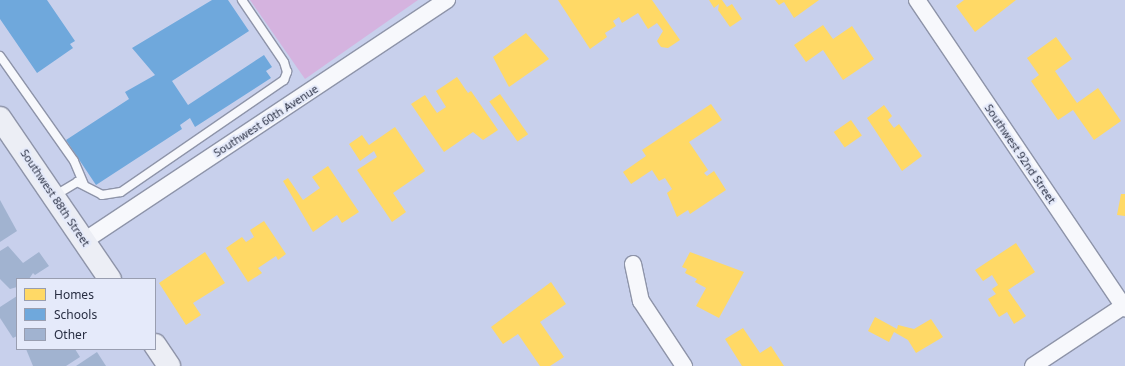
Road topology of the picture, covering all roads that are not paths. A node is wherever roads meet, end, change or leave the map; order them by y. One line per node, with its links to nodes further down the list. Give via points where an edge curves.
1 (242, 0): 6 (lane, via 284,62 285,79 121,192 102,195)
2 (447, 0): 8 (street, Southwest 60th Avenue)
3 (917, 0): 11 (street, Southwest 92nd Street)
4 (0, 56): 6 (lane, via 74,161)
5 (0, 118): 7 (street, Southwest 88th Street)
6 (84, 184): 7 (lane, via 77,182)
7 (53, 197): 8 (street, Southwest 88th Street)
8 (84, 241): 10 (street, Southwest 88th Street)
9 (633, 264): 14 (street, via 641,301)
10 (109, 278)
11 (1125, 306): 15 (street)
12 (156, 346): 13 (street)
13 (169, 366)
14 (684, 366)
15 (1033, 366)

